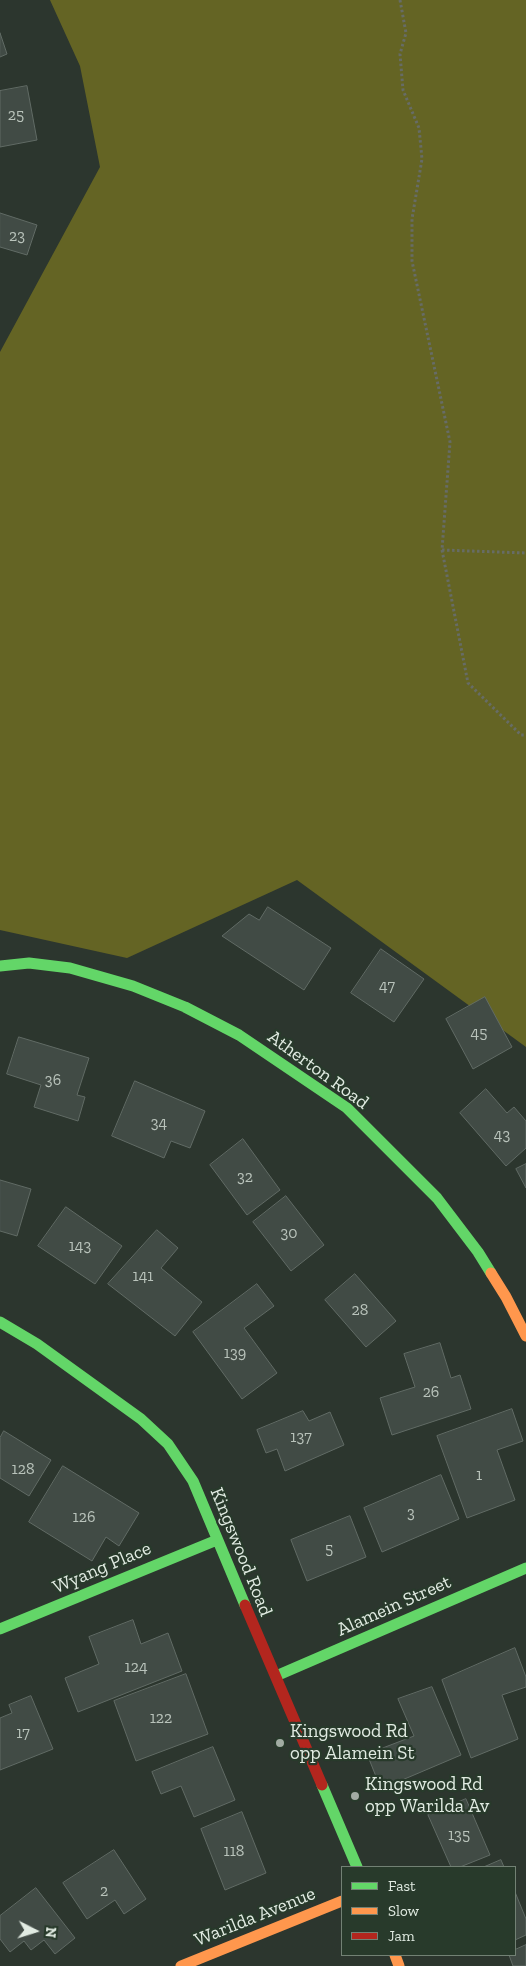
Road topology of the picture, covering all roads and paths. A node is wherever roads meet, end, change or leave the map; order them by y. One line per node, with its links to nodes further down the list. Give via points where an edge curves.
1 (400, 0): 2 (path, via 406,33 400,54 402,90 418,128 422,159 412,219 412,261 450,442)
2 (442, 550): 3 (path); 4 (path, via 468,683 521,735)
3 (526, 553)
4 (526, 735)
5 (0, 966): 7 (street, Atherton Road, via 29,963 70,968 133,986 185,1007 239,1036 347,1108 437,1198 478,1252)
6 (0, 1322): 8 (street, Kingswood Road, via 104,1392 168,1444 193,1482)
7 (526, 1336)
8 (216, 1540): 10 (street, Wyang Place); 11 (street, Kingswood Road)
9 (526, 1568): 11 (street, Alamein Street)
10 (0, 1629)
11 (276, 1676): 12 (street, Kingswood Road)
12 (357, 1866)
13 (341, 1901): 14 (street, Warilda Avenue)
14 (181, 1966)

